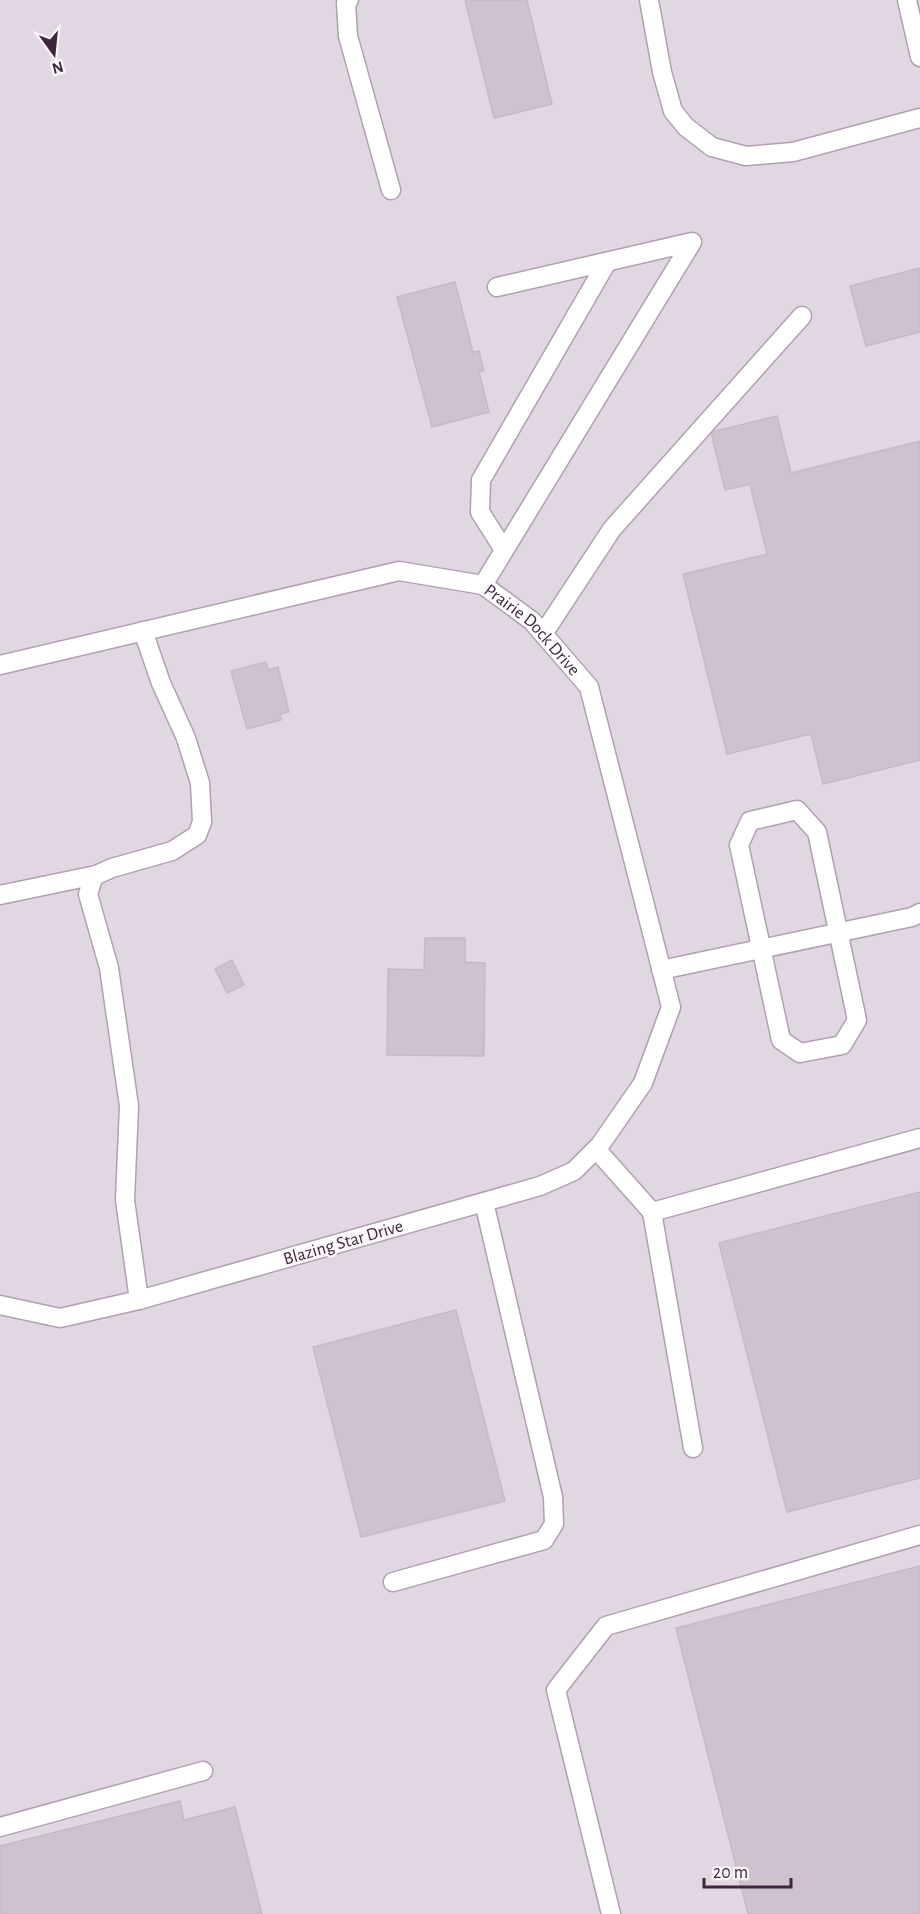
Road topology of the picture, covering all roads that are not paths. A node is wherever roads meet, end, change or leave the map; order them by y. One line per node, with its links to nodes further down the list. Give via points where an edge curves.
1 (349, 0): 6 (street, via 348,36)
2 (649, 0): 5 (street, via 673,111 712,147 746,156 793,152)
3 (907, 0): 4 (street)
4 (920, 57)
5 (920, 118)
6 (391, 190)
7 (607, 262): 8 (street); 10 (street, via 481,480 480,512); 10 (street, via 692,242)
8 (497, 287)
9 (802, 316): 13 (street, via 612,529)
10 (504, 550): 11 (street)
11 (483, 585): 12 (street, Prairie Dock Drive, via 399,571); 13 (street, Prairie Dock Drive, via 532,621)
12 (143, 631): 14 (street, Prairie Dock Drive); 15 (street, via 200,783 202,822 197,835 172,851)
13 (543, 634): 20 (street, Prairie Dock Drive, via 589,687)
14 (0, 665)
15 (96, 875): 16 (street); 26 (street, via 88,894 109,968 129,1106 125,1200)
16 (0, 895)
17 (920, 913): 18 (street)
18 (839, 933): 19 (street); 19 (street, via 857,1020 842,1045 800,1053 782,1040); 19 (street, via 817,832 797,810 750,821 739,846)
19 (762, 949): 20 (street)
20 (661, 970): 21 (street, Prairie Dock Drive, via 671,1007)
21 (644, 1083): 23 (street, Blazing Star Drive)
22 (920, 1138): 25 (street)
23 (596, 1149): 24 (street, Blazing Star Drive, via 574,1171 540,1186); 25 (street)
24 (484, 1202): 26 (street, Blazing Star Drive); 30 (street, via 553,1497 554,1524 544,1540)
25 (652, 1212): 28 (street)
26 (139, 1300): 27 (street, Blazing Star Drive, via 60,1318)
27 (0, 1305)
28 (693, 1448)
29 (920, 1535): 33 (street, via 606,1626 556,1690)
30 (393, 1582)
31 (203, 1771): 32 (street)
32 (0, 1827)
33 (611, 1914)

